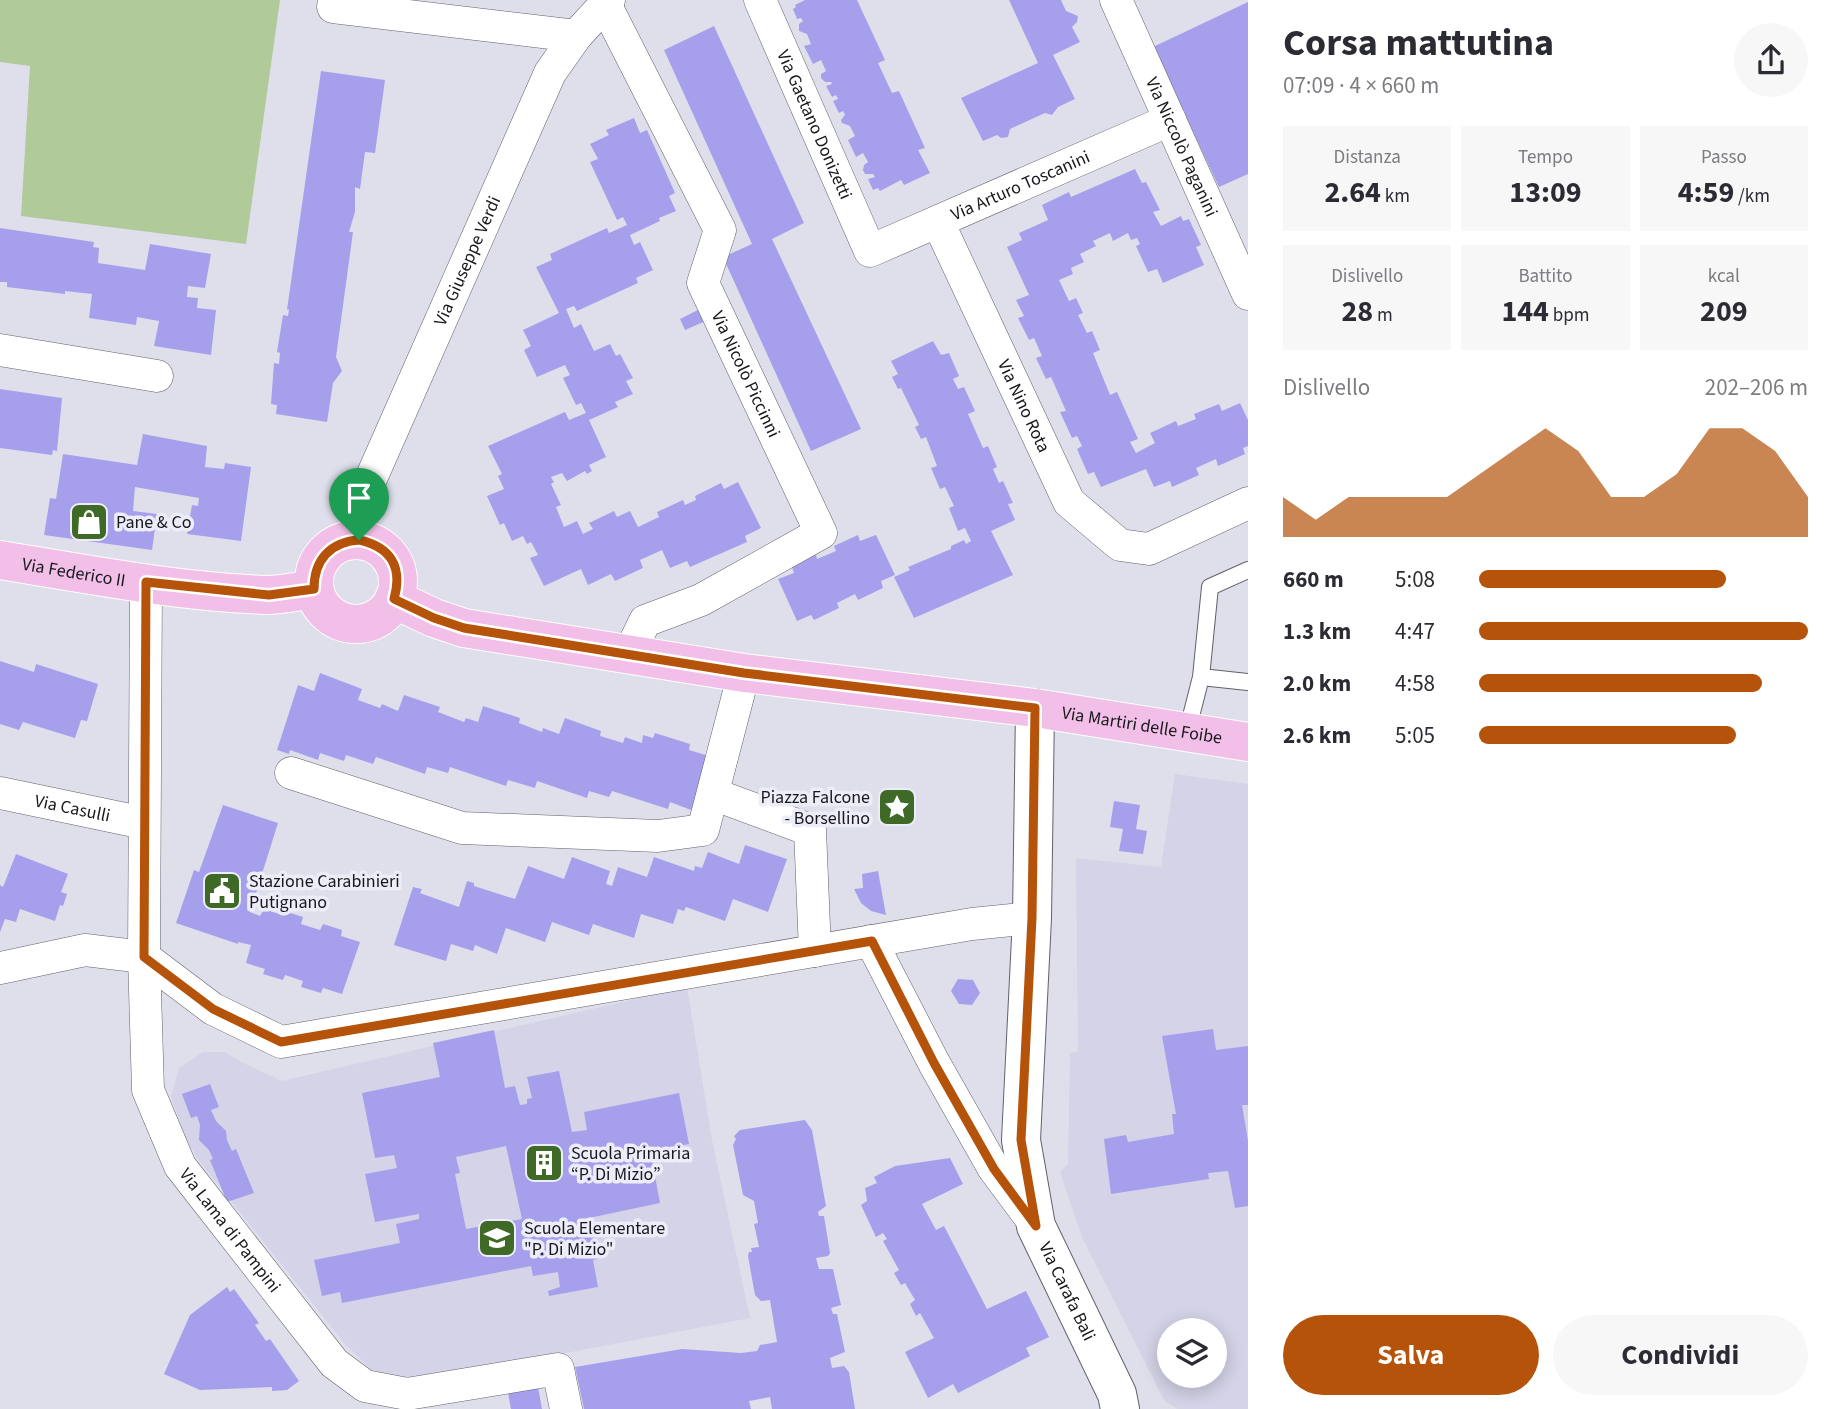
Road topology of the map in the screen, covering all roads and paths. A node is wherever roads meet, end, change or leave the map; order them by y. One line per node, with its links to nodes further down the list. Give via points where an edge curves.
1 (334, 0): 5 (street, via 333,7)
2 (760, 0): 8 (street, Via Gaetano Donizetti)
3 (1120, 1): 6 (street, Via Niccolò Paganini)
4 (607, 2): 5 (street, Via Giuseppe Verdi); 19 (street, Via Nicolò Piccinni, via 720,230 703,284 821,533 701,600 645,621)
5 (576, 36): 13 (street, Via Giuseppe Verdi, via 550,73 369,483)
6 (1170, 120): 7 (street, Via Arturo Toscanini); 9 (street, Via Niccolò Paganini)
7 (938, 222): 8 (street, Via Arturo Toscanini); 12 (street, Via Nino Rota, via 1069,502 1120,545 1149,549)
8 (870, 250)
9 (1248, 294)
10 (0, 350): 11 (street)
11 (157, 376)
12 (1248, 503)
13 (359, 540): 17 (main road, via 328,550 316,568); 18 (main road, via 380,547 389,556 397,576)
14 (0, 561): 16 (main road, Via Federico II)
15 (1248, 570): 21 (lane, via 1210,587)
16 (146, 582): 17 (main road, Via Federico II, via 269,595); 29 (street)
17 (314, 589): 18 (main road, via 325,610 356,624 379,617)
18 (394, 599): 19 (main road, Via Martiri delle Foibe, via 464,628)
19 (629, 654): 20 (main road, Via Martiri delle Foibe)
20 (744, 673): 23 (main road, Via Martiri delle Foibe); 28 (street)
21 (1201, 677): 22 (lane); 24 (lane)
22 (1248, 682)
23 (1035, 708): 24 (main road, Via Martiri delle Foibe); 30 (main road, Via Carafa Bali)
24 (1187, 732): 25 (main road, Via Martiri delle Foibe)
25 (1248, 742)
26 (292, 773): 28 (street, via 462,828 658,836 681,833 703,830)
27 (0, 793): 29 (street, Via Casulli)
28 (713, 794): 32 (street, via 810,830)
29 (144, 822): 33 (street)
30 (1032, 918): 31 (street); 35 (main road, Via Carafa Bali, via 1021,1140)
31 (872, 941): 32 (street); 35 (street, via 994,1169)
32 (815, 951): 33 (street, via 281,1042 213,1009)
33 (144, 957): 34 (street, via 85,950); 36 (street, Via Lama di Pampini, via 148,1090 180,1166 334,1363 366,1386 407,1394 558,1369)
34 (0, 968)
35 (1036, 1226): 37 (main road, Via Carafa Bali, via 1118,1394)
36 (566, 1409)
37 (1121, 1409)

